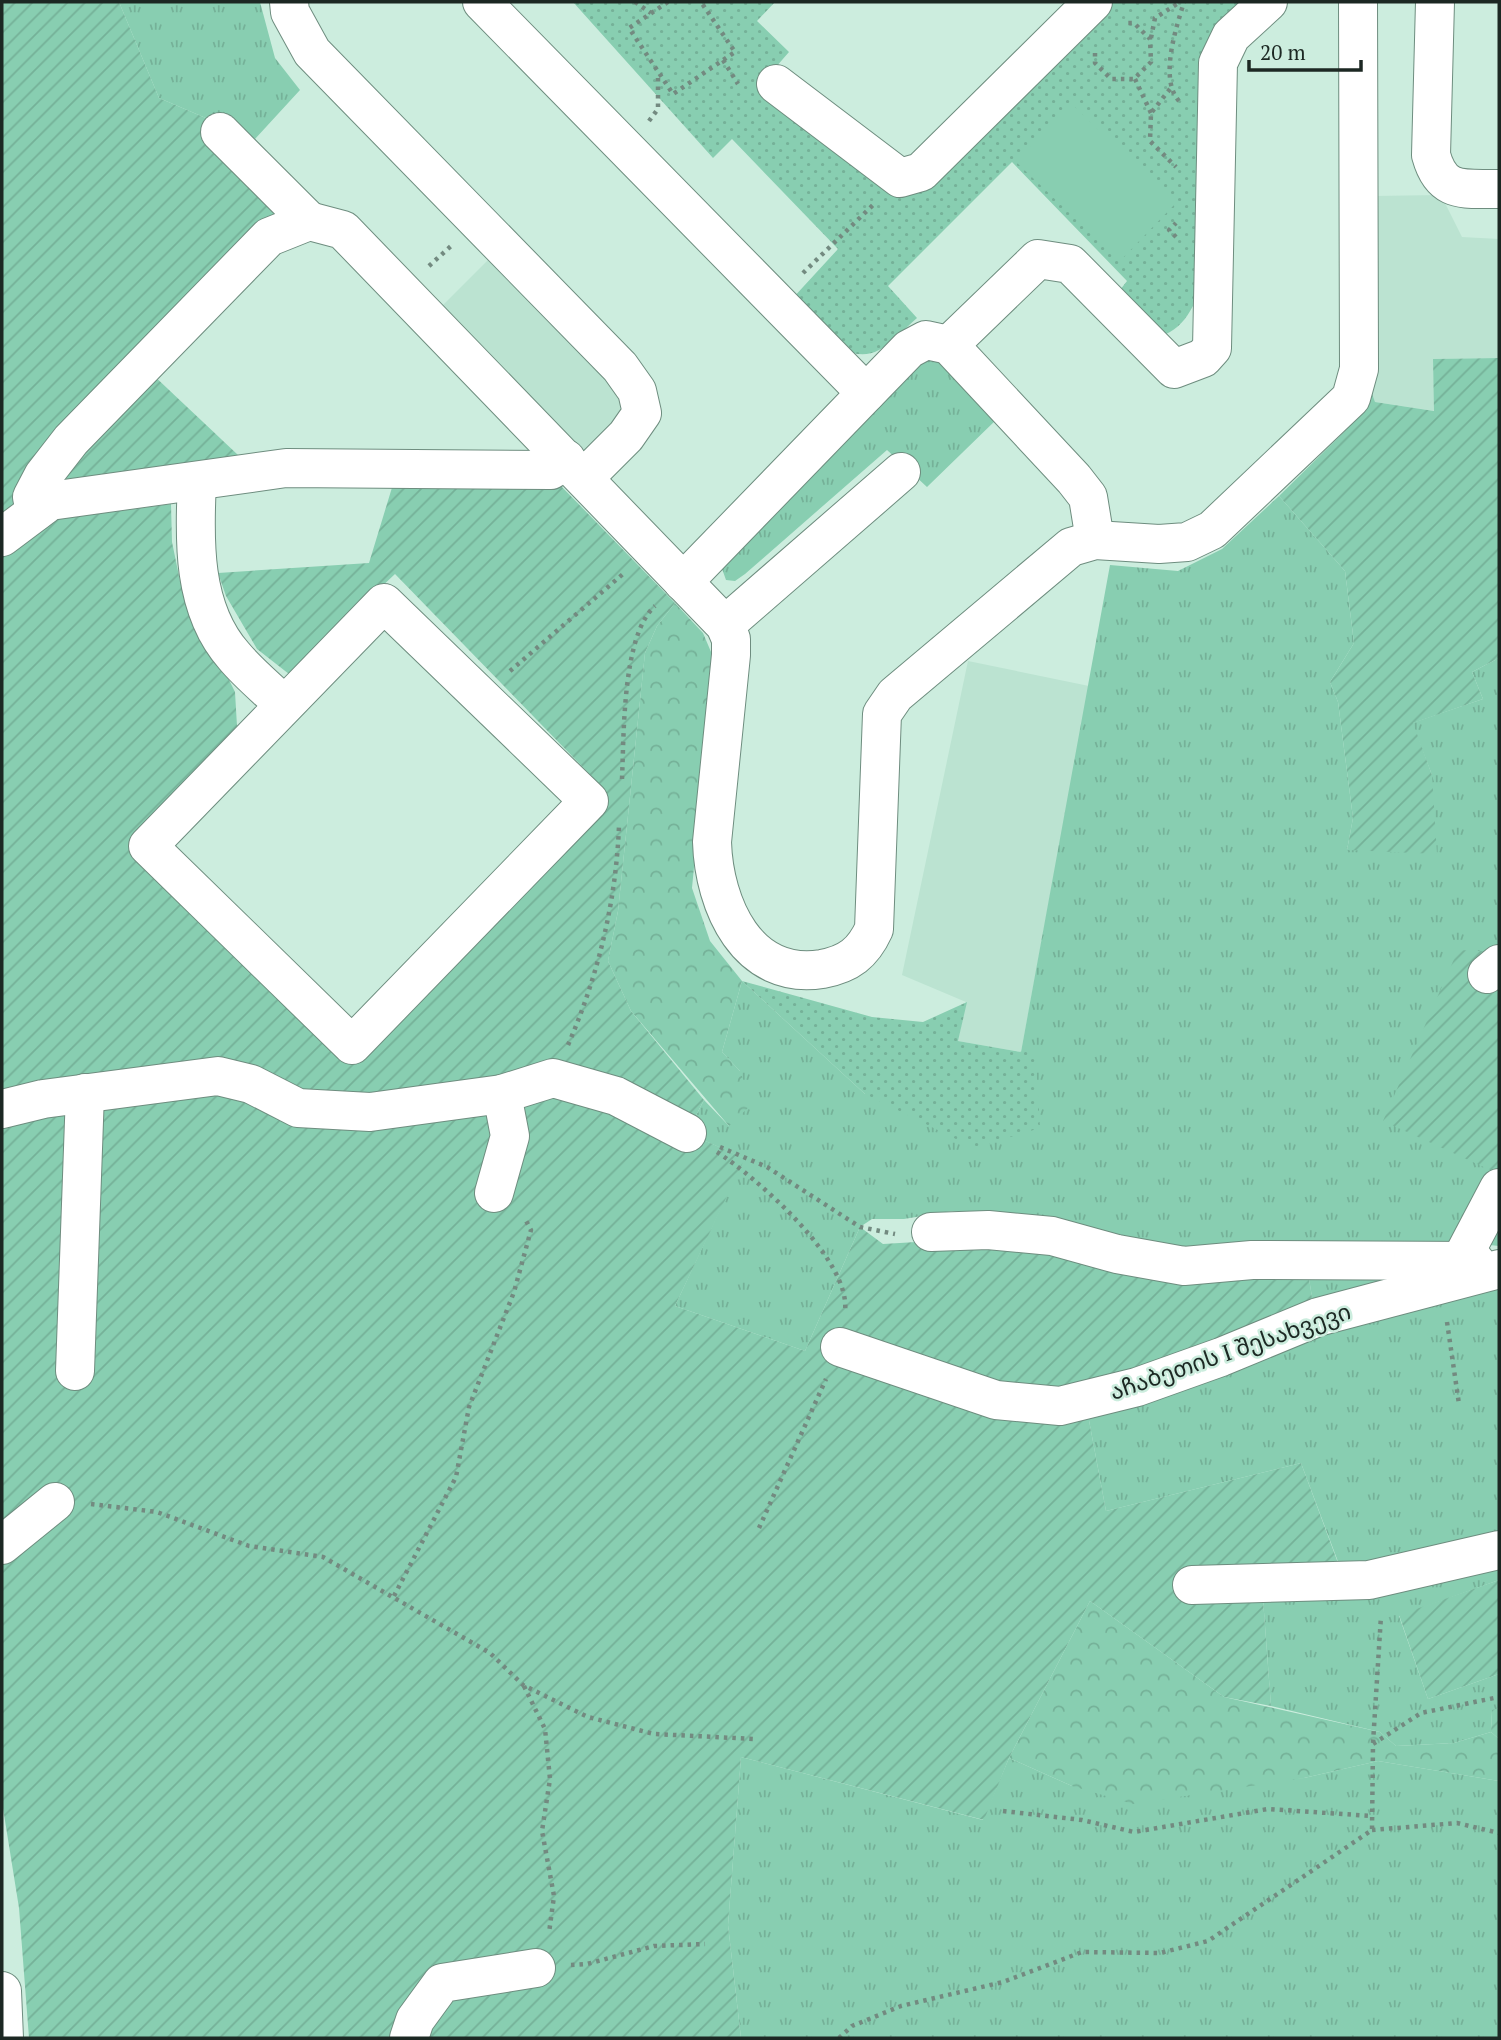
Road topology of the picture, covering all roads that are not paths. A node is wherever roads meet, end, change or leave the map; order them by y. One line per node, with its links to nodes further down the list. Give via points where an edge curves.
1 (289, 2): 13 (street, via 312,52 621,367 637,391 642,412 626,436)
2 (482, 2): 12 (street)
3 (1268, 2): 11 (street, via 1231,36 1217,63 1212,348 1203,358 1174,369 1070,264 1038,259)
4 (1358, 2): 18 (street, via 1359,369 1351,398 1212,530 1178,543)
5 (1435, 2): 9 (street, via 1430,155 1435,171 1442,181 1457,188)
6 (1102, 13): 7 (street, via 921,173 901,178)
7 (776, 84)
8 (220, 132): 10 (street)
9 (1499, 188)
10 (309, 221): 13 (street, via 344,230); 16 (street, via 269,237 71,440 32,497)
11 (950, 345): 12 (street, via 926,340 909,349); 18 (street, via 1074,479 1088,498)
12 (866, 393): 19 (street)
13 (575, 469): 15 (street, via 286,468); 19 (street)
14 (901, 472): 20 (street)
15 (197, 481): 16 (street, via 50,501); 21 (street, via 197,572 216,629 233,655)
16 (35, 512): 17 (street)
17 (2, 537)
18 (1096, 540): 20 (street, via 1071,547 895,695 882,714 874,929 865,948 828,968 802,972 776,967 759,956 723,904 716,882 712,842 732,655)
19 (683, 582): 20 (street)
20 (725, 625)
21 (285, 705): 21 (street, via 148,846 352,1045 589,801 384,603)
22 (85, 1093): 23 (street, via 218,1076 251,1084 298,1108 370,1112); 24 (street); 33 (street)
23 (502, 1094): 25 (street, via 553,1077 616,1096); 27 (street, via 510,1136)
24 (2, 1109)
25 (687, 1133)
26 (1499, 1188): 31 (street)
27 (494, 1193)
28 (931, 1233): 31 (street, via 988,1230 1052,1236 1184,1266 1252,1260)
29 (1499, 1259): 31 (street)
30 (1499, 1269): 31 (street, აჩაბეთის I შესახვევი)
31 (1451, 1274): 32 (street, აჩაბეთის I შესახვევი, via 1318,1317 1137,1387 1060,1406 996,1400)
32 (841, 1347)
33 (75, 1371)
34 (55, 1502): 35 (street)
35 (2, 1545)
36 (1499, 1550): 37 (street, via 1369,1580)
37 (1192, 1585)
38 (536, 1968): 41 (street, via 442,1983 415,2020)
39 (2, 1991): 40 (street)
40 (4, 2038)
41 (409, 2038)

